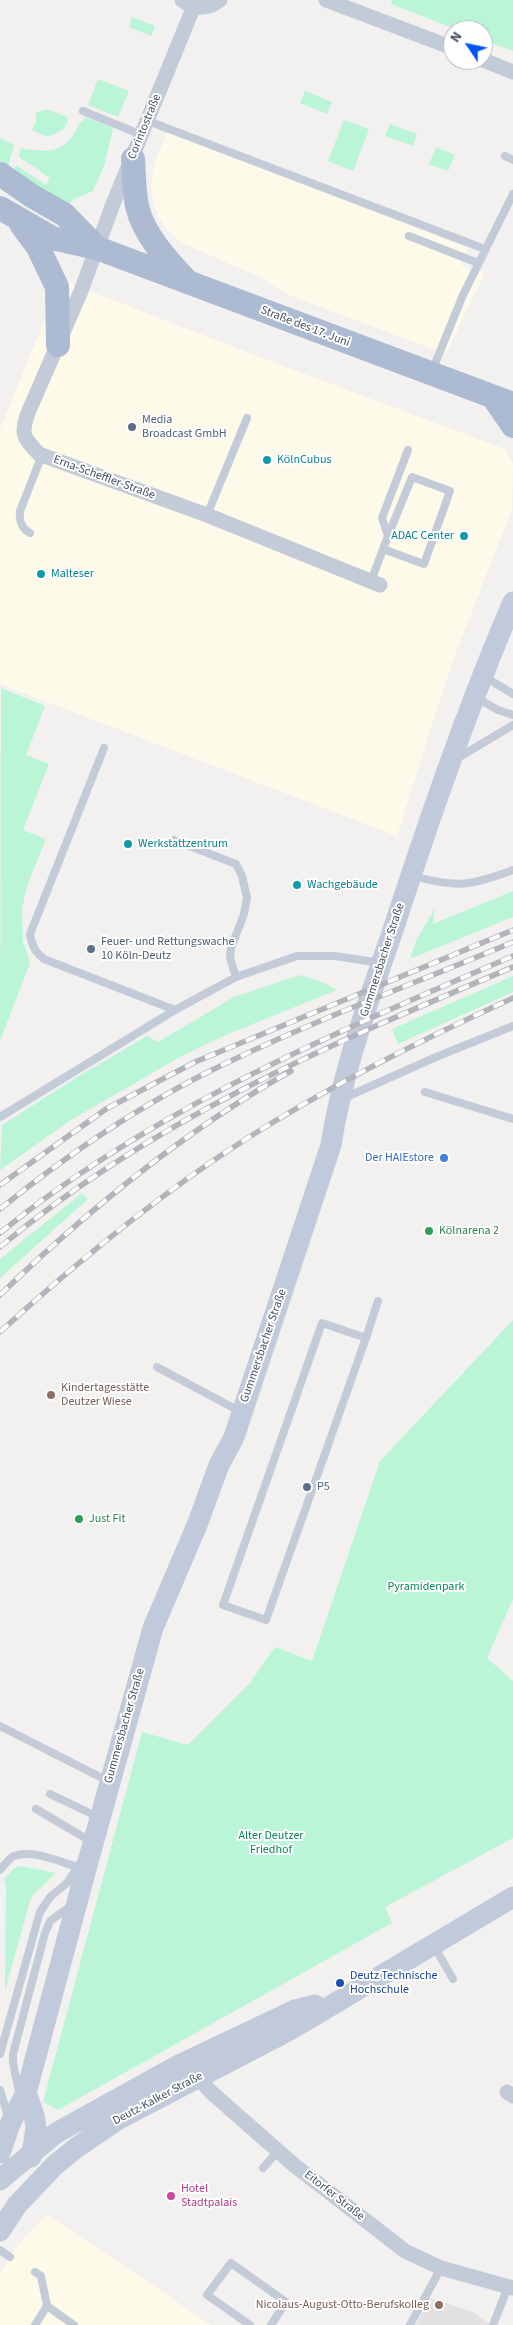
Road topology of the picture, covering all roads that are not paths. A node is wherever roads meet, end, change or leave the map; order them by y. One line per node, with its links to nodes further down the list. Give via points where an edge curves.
1 (220, 0): 3 (street, Corintostraße, via 211,6)
2 (326, 0): 4 (street)
3 (188, 3): 8 (street, Corintostraße)
4 (443, 44)
5 (493, 64): 6 (street)
6 (513, 72)
7 (83, 111): 9 (lane)
8 (148, 121): 9 (street, Corintostraße); 18 (lane)
9 (142, 135): 11 (street, Corintostraße)
10 (505, 156): 12 (lane)
11 (133, 159): 17 (street, Corintostraße); 20 (main road, via 137,207 162,252)
12 (513, 160)
13 (0, 174): 17 (main road, Straße des 17. Juni, via 65,215)
14 (513, 194): 18 (lane)
15 (7, 212): 17 (main road, Straße des 17. Juni, via 52,238); 21 (main road, via 38,247 57,287)
16 (409, 236): 19 (lane)
17 (97, 248): 20 (main road, Straße des 17. Juni); 21 (street, Erna-Scheffler-Straße)
18 (485, 249): 19 (lane)
19 (478, 263): 22 (lane)
20 (188, 282): 22 (main road, Straße des 17. Juni)
21 (58, 345): 27 (street, Erna-Scheffler-Straße, via 23,426 24,439)
22 (431, 374): 23 (main road, Straße des 17. Juni)
23 (503, 401): 25 (main road)
24 (247, 418): 28 (lane)
25 (513, 426)
26 (408, 450): 30 (lane, via 382,518)
27 (42, 455): 28 (street, Erna-Scheffler-Straße); 29 (lane, via 20,511 19,519)
28 (207, 515): 32 (street, Erna-Scheffler-Straße)
29 (30, 533)
30 (388, 536): 31 (lane); 31 (lane, via 412,477 450,491 424,564)
31 (383, 549): 32 (lane)
32 (376, 583)
33 (513, 602): 34 (street, Gummersbacher Straße)
34 (484, 676): 35 (lane); 36 (street, Gummersbacher Straße)
35 (513, 694)
36 (475, 697): 37 (lane); 40 (street, Gummersbacher Straße)
37 (513, 715)
38 (513, 725): 40 (lane)
39 (104, 748): 46 (lane, via 30,934 32,945 44,959)
40 (450, 763): 43 (street, Gummersbacher Straße)
41 (174, 840): 45 (lane, via 236,864 240,870 247,906 231,948 230,958)
42 (513, 870): 43 (lane, via 460,885)
43 (411, 875): 44 (street, Gummersbacher Straße)
44 (382, 963): 45 (lane, via 335,956 297,956); 49 (street, Gummersbacher Straße)
45 (236, 978): 46 (lane)
46 (175, 1010): 50 (lane)
47 (513, 1026): 49 (lane)
48 (425, 1092): 51 (lane)
49 (338, 1101): 55 (street, Gummersbacher Straße, via 331,1145)
50 (0, 1117)
51 (513, 1119)
52 (378, 1301): 53 (lane)
53 (366, 1338): 53 (lane, via 266,1620 223,1605 322,1323)
54 (157, 1367): 55 (lane)
55 (242, 1412): 57 (street, Gummersbacher Straße, via 153,1628)
56 (0, 1726): 57 (lane)
57 (110, 1782): 60 (street, Gummersbacher Straße)
58 (50, 1794): 60 (lane)
59 (36, 1809): 61 (lane)
60 (100, 1818): 61 (street, Gummersbacher Straße)
61 (86, 1857): 62 (lane, via 13,1856); 67 (lane, via 40,1912); 71 (street, Gummersbacher Straße, via 77,1902)
62 (0, 1870)
63 (513, 1897): 64 (street, Deutz-Kalker Straße)
64 (433, 1945): 65 (lane); 66 (street, Deutz-Kalker Straße)
65 (452, 1979)
66 (342, 1998): 68 (street, Deutz-Kalker Straße, via 295,2010); 69 (street, Deutz-Kalker Straße, via 290,2030)
67 (0, 2054)
68 (177, 2066): 69 (street, Eitorfer Straße); 73 (street, Deutz-Kalker Straße, via 56,2133)
69 (198, 2078): 74 (street, Eitorfer Straße); 78 (street, Deutz-Kalker Straße, via 117,2120 76,2148 38,2181)
70 (0, 2090): 72 (lane)
71 (23, 2098): 72 (street, Gummersbacher Straße); 73 (street, via 37,2121)
72 (10, 2124): 75 (street, Gummersbacher Straße)
73 (32, 2152): 77 (street, Deutz-Kalker Straße); 78 (street)
74 (278, 2152): 76 (lane); 82 (street, Eitorfer Straße, via 405,2251)
75 (0, 2154)
76 (263, 2168)
77 (0, 2180)
78 (17, 2205): 79 (street, Deutz-Kalker Straße)
79 (0, 2231)
80 (0, 2250): 81 (lane)
81 (10, 2257)
82 (441, 2268): 84 (street, Eitorfer Straße); 90 (lane)
83 (35, 2272): 85 (lane, via 41,2276)
84 (511, 2288): 91 (lane)
85 (47, 2306): 86 (lane); 87 (lane)
86 (71, 2324)
87 (35, 2325)
88 (250, 2325): 89 (lane, via 207,2295 231,2263 286,2302)
89 (271, 2325)
90 (410, 2325)
91 (493, 2325)

